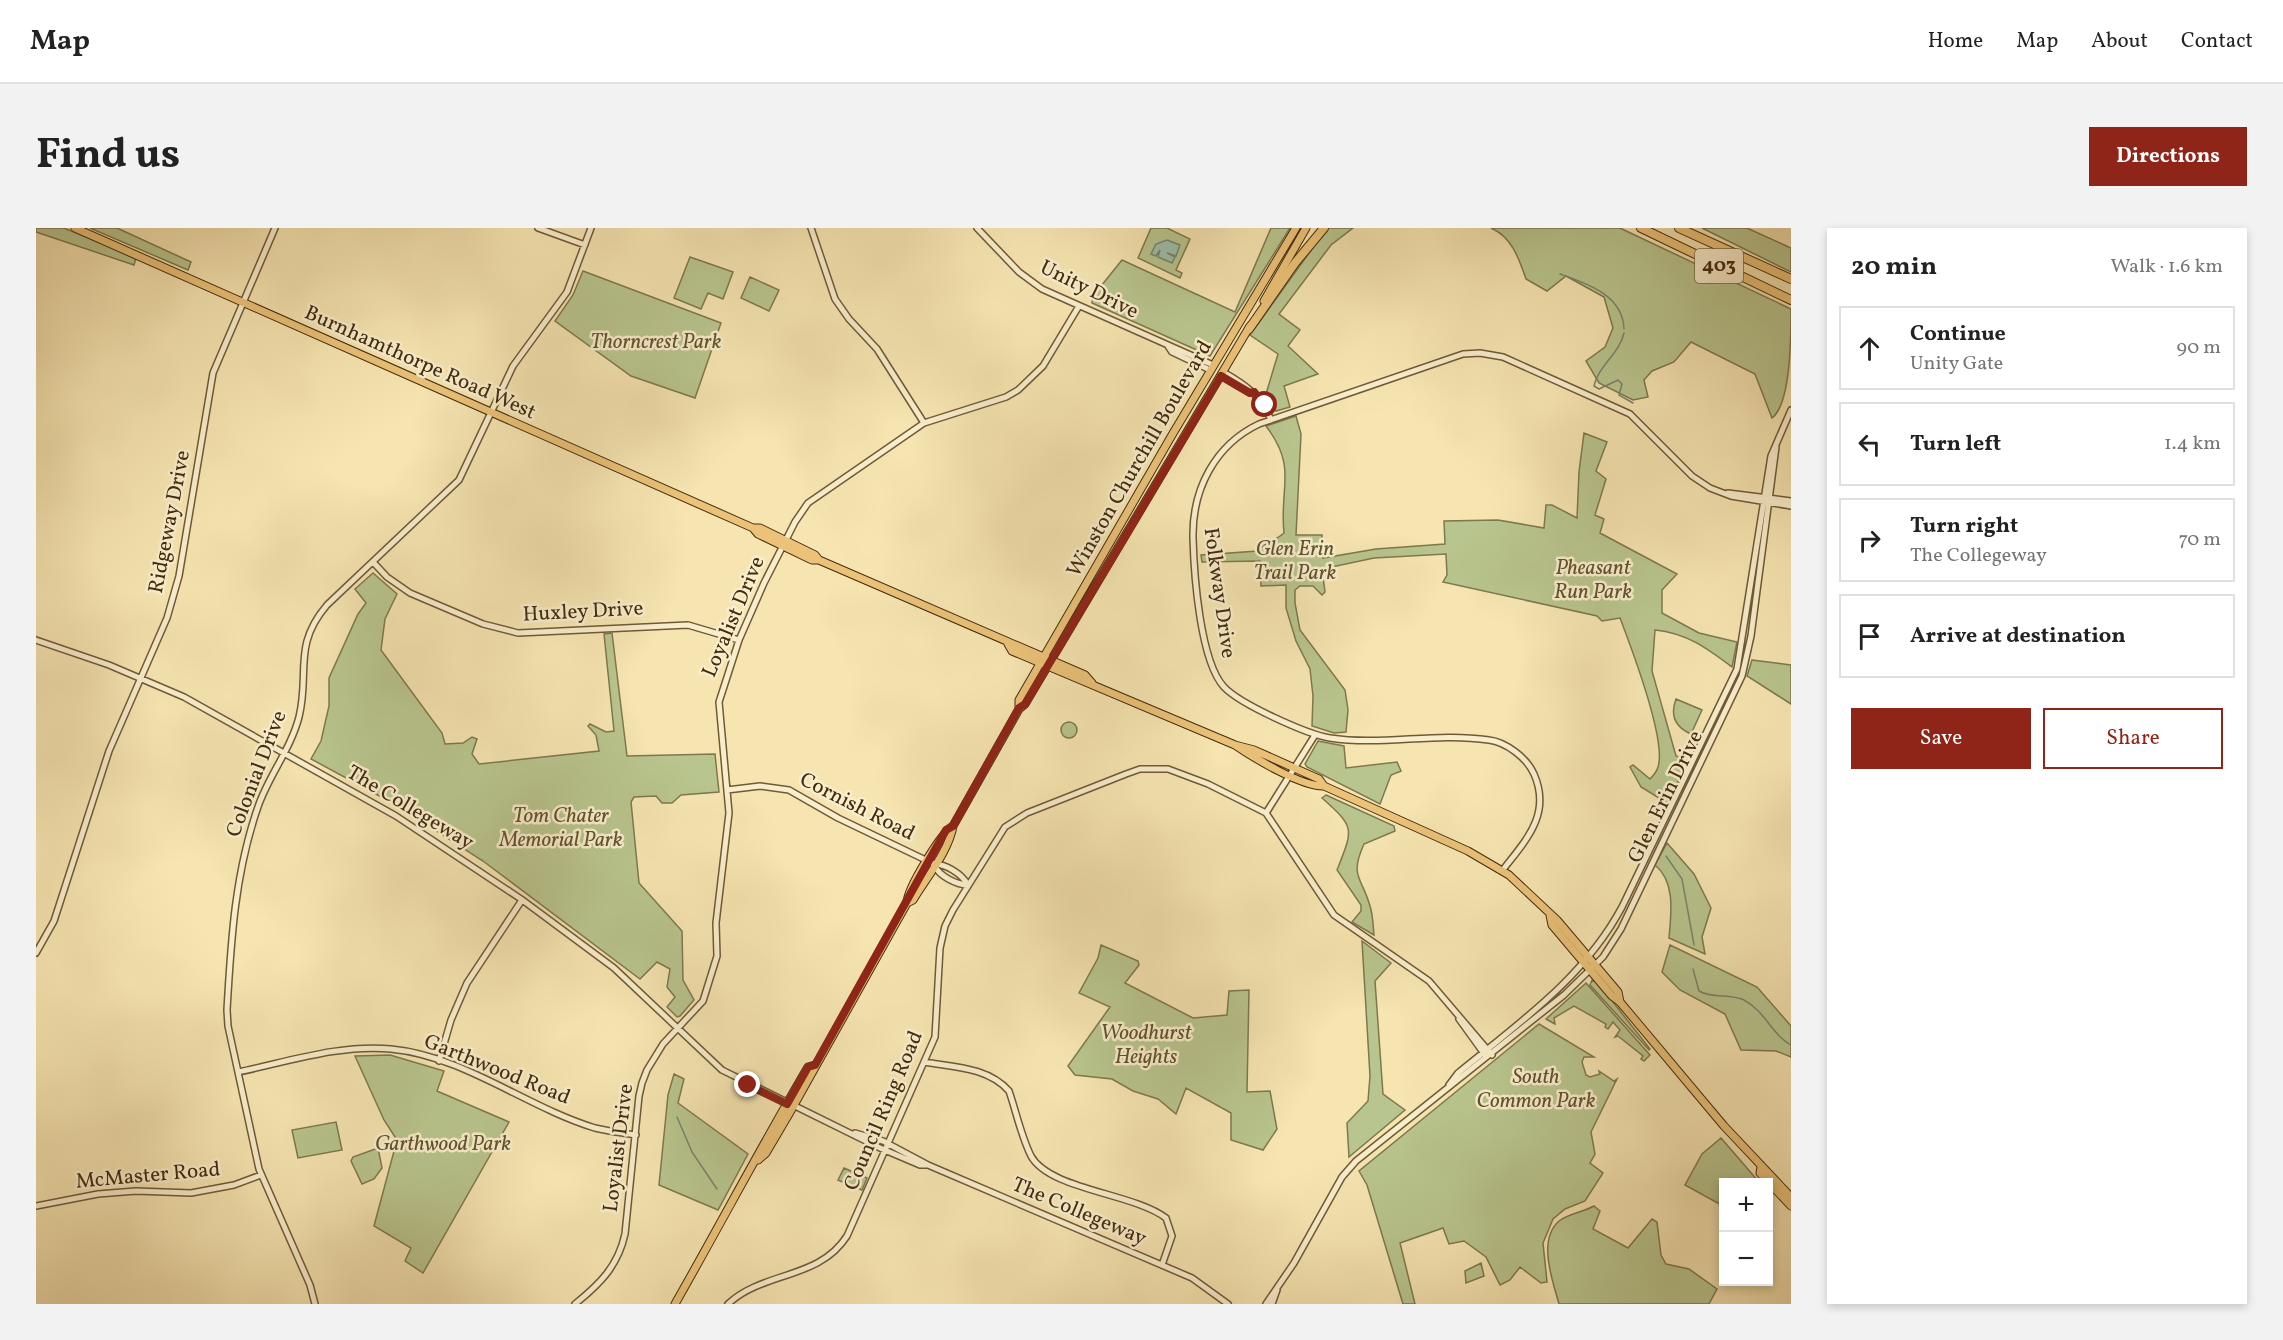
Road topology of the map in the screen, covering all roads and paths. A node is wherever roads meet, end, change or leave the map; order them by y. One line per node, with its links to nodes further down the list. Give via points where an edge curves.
1 (75, 228): 18 (main road, Burnhamthorpe Road West)
2 (275, 228): 18 (street, Ridgeway Drive)
3 (538, 228): 14 (street)
4 (591, 228): 14 (street, Colonial Drive)
5 (811, 228): 26 (street, via 838,304 877,350)
6 (977, 228): 19 (street, Unity Drive, via 1019,272 1042,289)
7 (1296, 228): 21 (main road, Winston Churchill Boulevard)
8 (1306, 228): 20 (main road, Winston Churchill Boulevard)
9 (1324, 228): 20 (highway)
10 (1631, 228): 13 (highway)
11 (1679, 228): 15 (highway, 403)
12 (1692, 228): 15 (highway)
13 (1644, 229): 17 (highway, 403)
14 (585, 245): 24 (street, Colonial Drive, via 567,292 513,366)
15 (1766, 267): 16 (highway, 403)
16 (1791, 279)
17 (1791, 300)
18 (242, 302): 24 (main road, Burnhamthorpe Road West); 37 (street, Ridgeway Drive, via 213,373 177,586)
19 (1079, 306): 21 (street, Unity Drive, via 1175,346); 26 (street, Loyalist Drive, via 1043,366 1018,390)
20 (1249, 328): 22 (main road, Winston Churchill Boulevard)
21 (1212, 368): 22 (main road); 35 (main road, Winston Churchill Boulevard)
22 (1222, 374): 25 (street, via 1254,392); 32 (main road, Winston Churchill Boulevard)
23 (1791, 410): 27 (street, Glen Erin Drive, via 1776,447)
24 (491, 412): 30 (main road, Burnhamthorpe Road West, via 760,528); 31 (street, Colonial Drive, via 459,480)
25 (1271, 420): 27 (street, Folkway Drive, via 1464,354 1492,354 1630,414 1692,476 1710,488); 39 (street, Folkway Drive, via 1238,436 1204,477 1192,519 1197,590 1208,660 1222,685 1246,703)
26 (924, 423): 30 (street, Loyalist Drive, via 808,503)
27 (1767, 499): 28 (street, Folkway Drive); 29 (street, Folkway Drive); 49 (street, Glen Erin Drive, via 1735,674 1622,907); 50 (street, Glen Erin Drive, via 1742,676 1625,921)
28 (1791, 501)
29 (1791, 506)
30 (784, 543): 34 (street, Loyalist Drive); 35 (main road, Burnhamthorpe Road West, via 1008,644 1012,651)
31 (373, 562): 34 (street, Huxley Drive, via 411,593 477,622 518,633 664,624 707,628); 40 (street, Colonial Drive, via 327,605 312,628 303,657 299,715)
32 (1072, 625): 35 (main road, Winston Churchill Boulevard); 36 (main road, via 1061,657 1067,666)
33 (36, 640): 37 (street, The Collegeway)
34 (739, 640): 42 (street, Loyalist Drive, via 718,702)
35 (1046, 662): 36 (main road, Burnhamthorpe Road West); 38 (main road, Burnhamthorpe Road West); 44 (main road, Winston Churchill Boulevard, via 1020,700 951,834)
36 (1085, 675): 38 (main road, Burnhamthorpe Road West)
37 (140, 678): 40 (street, The Collegeway, via 184,697); 48 (street, Ridgeway Drive, via 109,751 54,921)
38 (1092, 683): 41 (main road, Burnhamthorpe Road West)
39 (1315, 735): 41 (street); 45 (street, Folkway Drive, via 1341,739 1490,740 1515,752 1534,772 1541,806 1536,826)
40 (284, 752): 47 (street, The Collegeway, via 396,816); 56 (street, Colonial Drive, via 259,805 236,891 227,1010)
41 (1293, 771): 43 (street); 45 (main road, Burnhamthorpe Road West, via 1317,786 1384,812)
42 (727, 790): 44 (street, Cornish Road, via 760,786 789,790); 51 (street, Loyalist Drive, via 729,820 716,924 716,963 703,1000)
43 (1266, 813): 46 (street, Council Ring Road, via 1177,772 1140,769 1016,819 996,838); 52 (street, Council Ring Road, via 1334,915 1428,981)
44 (931, 863): 46 (street, Cornish Road, via 937,872); 58 (main road, Winston Churchill Boulevard, via 913,900 907,903)
45 (1502, 870): 49 (main road, Burnhamthorpe Road West, via 1527,890 1550,915 1552,926)
46 (968, 885): 55 (street, Council Ring Road, via 941,941 937,1029)
47 (522, 900): 51 (street, The Collegeway, via 614,968); 54 (street, via 463,992)
48 (36, 953)
49 (1587, 960): 50 (main road, Burnhamthorpe Road West); 52 (street, Glen Erin Drive, via 1553,995)
50 (1593, 967): 53 (street, Glen Erin Drive); 61 (main road, Burnhamthorpe Road West, via 1618,992 1620,1002)
51 (678, 1028): 58 (street, The Collegeway, via 722,1070); 59 (street, Loyalist Drive, via 647,1070 639,1096)
52 (1485, 1051): 53 (street, Council Ring Road); 57 (street, Glen Erin Drive, via 1458,1073)
53 (1490, 1057): 57 (street, Glen Erin Drive)
54 (439, 1061): 56 (street, Garthwood Road, via 404,1051 366,1048); 59 (street, Garthwood Road, via 596,1128)
55 (924, 1062): 60 (street, Council Ring Road); 66 (street, via 980,1072 1001,1082 1009,1091 1031,1156 1046,1172 1132,1201 1166,1218 1172,1236)
56 (238, 1072): 62 (street, Colonial Drive)
57 (1448, 1087): 67 (street, Glen Erin Drive, via 1364,1154 1342,1177)
58 (790, 1105): 60 (street, The Collegeway, via 854,1133 864,1133); 71 (main road, Winston Churchill Boulevard, via 766,1153 758,1160)
59 (636, 1135): 70 (street, Loyalist Drive, via 621,1248 603,1281)
60 (887, 1147): 66 (street, The Collegeway); 72 (street, Council Ring Road, via 851,1228 834,1252 808,1269 749,1288)
61 (1761, 1167): 63 (main road, Burnhamthorpe Road West); 65 (main road, Burnhamthorpe Road West, via 1760,1173)
62 (261, 1175): 64 (street, McMaster Road, via 191,1193 98,1194); 69 (street, Colonial Drive)
63 (1791, 1197)
64 (36, 1206)
65 (1791, 1206)
66 (1162, 1265): 68 (street, The Collegeway)
67 (1277, 1290): 75 (street, Glen Erin Drive); 76 (street, Glen Erin Drive)
68 (1215, 1294): 73 (street); 74 (street, The Collegeway)
69 (315, 1304)
70 (575, 1304)
71 (675, 1304)
72 (728, 1304)
73 (1219, 1304)
74 (1228, 1304)
75 (1266, 1304)
76 (1272, 1304)

